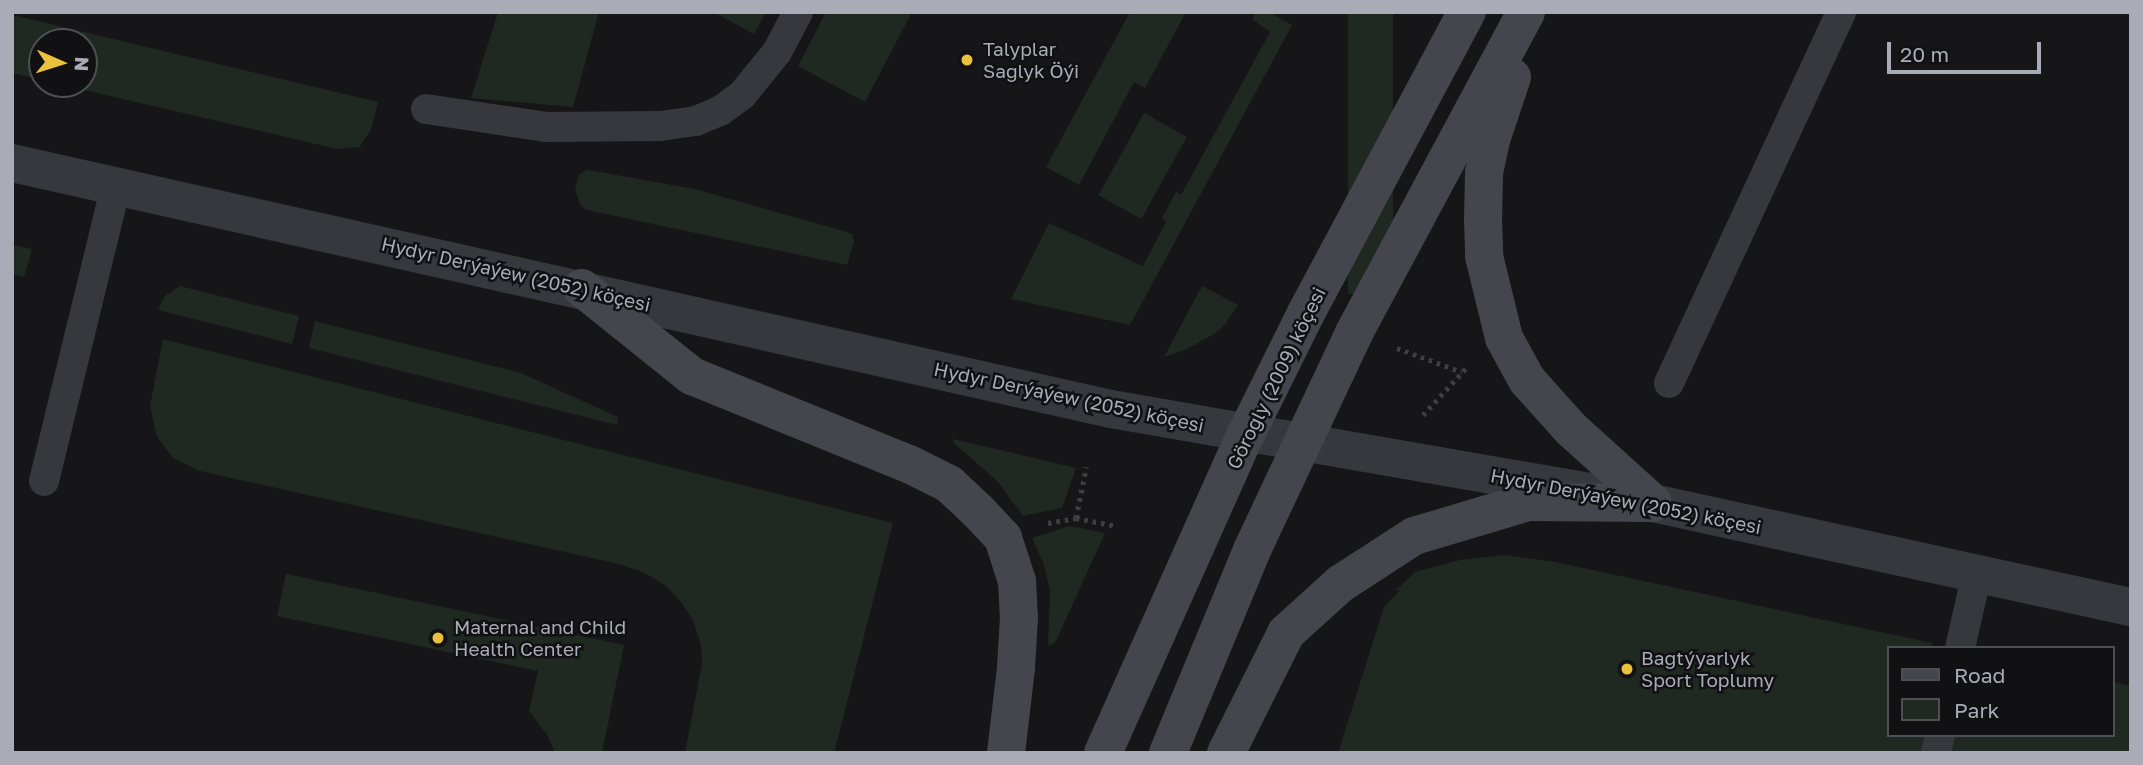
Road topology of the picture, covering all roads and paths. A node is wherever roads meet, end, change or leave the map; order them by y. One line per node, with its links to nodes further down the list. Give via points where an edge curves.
1 (798, 12): 6 (lane, via 777,52 742,95 696,121 637,127 546,127)
2 (1467, 12): 15 (main road, Görogly (2009) köçesi)
3 (1527, 12): 16 (main road, via 1354,333)
4 (1533, 12): 19 (main road, via 1484,173 1484,256 1493,300 1504,338 1527,380 1571,429)
5 (1841, 12): 13 (lane)
6 (426, 109)
7 (12, 163): 8 (street, Hydyr Derýaýew (2052) köçesi)
8 (116, 185): 9 (street, Hydyr Derýaýew (2052) köçesi); 18 (lane)
9 (582, 288): 15 (street, Hydyr Derýaýew (2052) köçesi, via 1111,409); 26 (main road, via 692,376 949,484 1003,538 1017,581 1019,617)
10 (1385, 344): 12 (path)
11 (1469, 365): 12 (path)
12 (1462, 372): 14 (path)
13 (1670, 383)
14 (1421, 417)
15 (1246, 434): 16 (street, Hydyr Derýaýew (2052) köçesi); 27 (main road, Görogly (2009) köçesi)
16 (1302, 444): 19 (street, Hydyr Derýaýew (2052) köçesi); 28 (main road, via 1252,550)
17 (1086, 467): 20 (path)
18 (44, 481)
19 (1653, 503): 23 (street, Hydyr Derýaýew (2052) köçesi); 29 (main road, via 1528,502 1414,536 1340,584 1286,633)
20 (1076, 518): 21 (path); 22 (path)
21 (1113, 525)
22 (1035, 526)
23 (1977, 573): 24 (street, Hydyr Derýaýew (2052) köçesi); 25 (lane)
24 (2131, 607)
25 (1960, 646)
26 (1006, 753)
27 (1103, 753)
28 (1168, 753)
29 (1226, 753)

